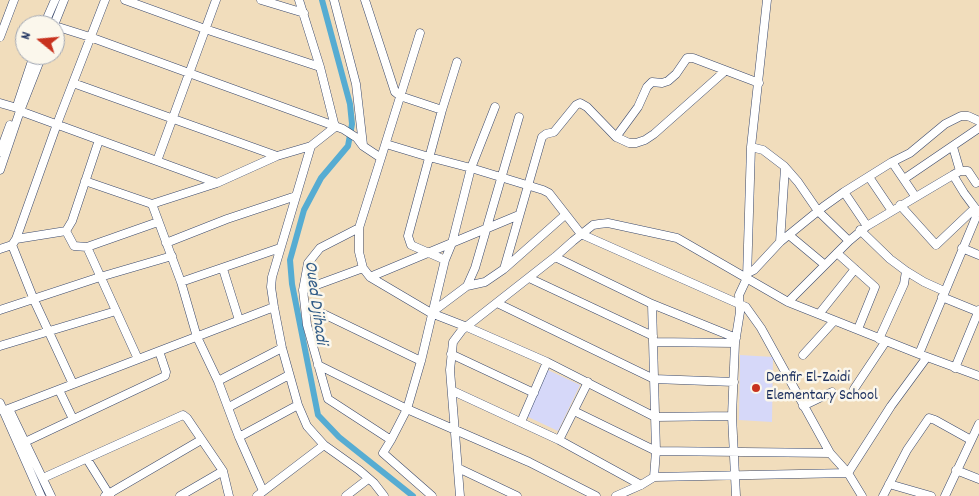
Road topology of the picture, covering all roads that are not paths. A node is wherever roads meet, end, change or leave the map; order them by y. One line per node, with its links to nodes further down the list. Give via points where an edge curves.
1 (14, 0): 18 (street)
2 (54, 0): 13 (street)
3 (64, 0): 14 (street)
4 (104, 0): 19 (street)
5 (126, 0): 16 (street)
6 (216, 0): 16 (street)
7 (262, 0): 12 (street)
8 (299, 0): 12 (street)
9 (334, 0): 43 (street, via 356,84)
10 (365, 0): 28 (street, via 395,92)
11 (767, 0): 27 (street)
12 (304, 13): 23 (street)
13 (49, 15)
14 (59, 15)
15 (65, 29): 19 (street)
16 (205, 29): 23 (street); 25 (street)
17 (420, 33): 28 (street)
18 (0, 37)
19 (90, 37): 25 (street); 26 (street)
20 (457, 62): 32 (street)
21 (31, 65): 31 (street)
22 (38, 65): 31 (street)
23 (320, 67): 37 (street)
24 (725, 71): 27 (street); 39 (street, via 645,140 629,143); 39 (street, via 687,58 668,81 652,82 647,86 638,107)
25 (190, 73): 34 (street); 37 (street)
26 (73, 83): 34 (street); 36 (street)
27 (759, 83): 44 (street)
28 (400, 96): 32 (street); 41 (street)
29 (0, 103): 31 (street)
30 (495, 107): 52 (street)
31 (18, 109): 36 (street); 46 (street); 54 (street)
32 (442, 110): 49 (street)
33 (518, 117): 56 (street)
34 (173, 118): 47 (street); 50 (street)
35 (979, 121): 51 (street, via 968,116 956,118 910,153)
36 (57, 124): 40 (street); 82 (street)
37 (339, 128): 42 (street); 43 (street, via 357,138)
38 (979, 128): 45 (street)
39 (616, 137): 62 (street, via 587,107 576,105 554,132 542,138)
40 (100, 140): 50 (street); 59 (street)
41 (386, 144): 48 (street); 49 (street)
42 (311, 146): 47 (street); 65 (street)
43 (363, 146): 48 (street)
44 (752, 147): 53 (street, via 773,156); 102 (street)
45 (953, 147): 55 (street); 58 (street)
46 (0, 152)
47 (278, 156): 60 (street)
48 (381, 158): 75 (street)
49 (429, 158): 52 (street); 90 (street, via 408,236 411,245)
50 (158, 161): 60 (street)
51 (892, 162): 57 (street); 58 (street)
52 (471, 168): 56 (street); 85 (street)
53 (785, 168): 70 (street); 83 (street)
54 (0, 170)
55 (957, 173): 61 (street, via 968,171); 63 (street); 66 (street)
56 (501, 177): 62 (street); 77 (street)
57 (869, 177): 64 (street); 71 (street)
58 (904, 179): 66 (street)
59 (85, 180): 67 (street); 78 (street)
60 (217, 182): 67 (street)
61 (978, 182): 63 (street)
62 (528, 184): 72 (street); 73 (street, via 549,194)
63 (962, 191): 69 (street)
64 (844, 192): 70 (street); 76 (street)
65 (296, 196): 84 (street); 87 (street)
66 (915, 196): 68 (street)
67 (152, 204): 74 (street)
68 (900, 205): 69 (street, via 936,245); 71 (street)
69 (977, 210): 88 (street)
70 (818, 211): 80 (street); 81 (street)
71 (892, 211): 76 (street)
72 (519, 215): 77 (street); 99 (street)
73 (565, 215): 79 (street); 99 (street)
74 (158, 222): 84 (street); 86 (street)
75 (359, 228): 98 (street); 108 (street, via 313,255 308,263)
76 (864, 228): 81 (street); 101 (street, via 890,259)
77 (486, 229): 85 (street); 107 (street)
78 (66, 231): 82 (street); 86 (street, via 74,246)
79 (581, 234): 94 (street); 102 (street, via 593,226 608,223 660,233 687,242); 114 (street)
80 (789, 235): 83 (street); 96 (street)
81 (849, 241): 91 (street)
82 (14, 242): 89 (street); 110 (street)
83 (780, 242): 102 (street)
84 (166, 243): 93 (street)
85 (452, 243): 90 (street); 95 (street)
86 (87, 248): 103 (street)
87 (280, 248): 97 (street); 116 (street, via 272,277)
88 (962, 248): 92 (street); 109 (street)
89 (0, 249)
90 (427, 252): 95 (street); 104 (street)
91 (837, 253): 96 (street); 100 (street)
92 (979, 255)
93 (172, 256): 103 (street); 106 (street)
94 (555, 257): 105 (street); 113 (street)
95 (445, 260): 120 (street)
96 (825, 265): 111 (street)
97 (222, 268): 106 (street); 122 (street)
98 (363, 268): 104 (street); 108 (street)
99 (504, 269): 107 (street, via 485,282)
100 (855, 269): 121 (street); 125 (street, via 875,287)
101 (906, 271): 109 (street); 130 (street)
102 (746, 276): 111 (street); 114 (street, via 739,295)
103 (100, 277): 110 (street); 118 (street)
104 (370, 277): 120 (street)
105 (529, 278): 112 (street); 128 (street)
106 (181, 282): 127 (street)
107 (467, 286): 120 (street)
108 (303, 290): 115 (street)
109 (943, 294): 119 (street); 135 (street)
110 (34, 300): 117 (street); 126 (street)
111 (788, 302): 121 (street)
112 (497, 303): 124 (street); 145 (street)
113 (652, 304): 128 (street); 129 (street)
114 (740, 304): 129 (street); 157 (street, via 761,328)
115 (305, 306): 139 (street); 141 (street)
116 (274, 307): 122 (street); 132 (street)
117 (0, 310)
118 (116, 311): 126 (street); 138 (street)
119 (979, 311): 142 (street)
120 (431, 313): 124 (street); 139 (street)
121 (819, 314): 123 (street)
122 (239, 320): 127 (street)
123 (834, 321): 125 (street); 136 (street)
124 (467, 326): 134 (street, via 453,342); 140 (street)
125 (858, 329): 130 (street)
126 (49, 331): 131 (street); 149 (street)
127 (197, 337): 133 (street); 146 (street)
128 (653, 339): 129 (street); 145 (street)
129 (736, 340): 148 (street)
130 (882, 340): 135 (street); 151 (street)
131 (0, 346)
132 (282, 348): 143 (street); 146 (street)
133 (159, 351): 138 (street); 164 (street, via 165,376)
134 (451, 354): 152 (street); 154 (street)
135 (918, 354): 137 (street)
136 (803, 355)
137 (927, 357): 142 (street); 182 (street)
138 (138, 360): 149 (street)
139 (421, 361): 159 (street)
140 (547, 362): 147 (street); 154 (street)
141 (318, 365): 159 (street); 170 (street, via 328,399)
142 (955, 368): 144 (street)
143 (289, 375): 156 (street); 158 (street)
144 (979, 376)
145 (654, 379): 148 (street); 163 (street)
146 (218, 381): 158 (street)
147 (588, 382): 161 (street); 163 (street)
148 (734, 382): 162 (street)
149 (73, 384): 150 (street)
150 (59, 390): 160 (street); 164 (street)
151 (854, 390)
152 (453, 392): 165 (street); 167 (street)
153 (832, 392): 157 (street)
154 (534, 393): 165 (street)
155 (0, 403): 160 (street)
156 (298, 405): 168 (street); 174 (street, via 307,426)
157 (803, 406): 177 (street)
158 (228, 407): 168 (street)
159 (407, 409): 167 (street); 170 (street)
160 (6, 410): 173 (street); 192 (street)
161 (574, 411): 171 (street); 175 (street)
162 (732, 416): 163 (street); 176 (street)
163 (654, 417): 175 (street)
164 (73, 419): 173 (street)
165 (521, 422): 171 (street)
166 (979, 424): 172 (street)
167 (456, 430): 179 (street); 201 (street)
168 (239, 437): 190 (street)
169 (201, 440): 178 (street, via 183,415); 181 (street); 191 (street)
170 (391, 440): 198 (street, via 383,453)
171 (559, 440): 189 (street)
172 (971, 440): 180 (street); 188 (street, via 928,418)
173 (25, 442): 185 (street)
174 (324, 445): 186 (street); 190 (street)
175 (656, 451): 176 (street); 184 (street)
176 (734, 452): 177 (street); 183 (street)
177 (830, 453): 182 (street)
178 (86, 459): 185 (street); 191 (street)
179 (458, 468): 199 (street); 200 (street)
180 (956, 470): 187 (street); 207 (street)
181 (223, 471): 194 (street); 195 (street)
182 (848, 473): 183 (street); 204 (street)
183 (736, 475): 184 (street); 203 (street)
184 (654, 477): 189 (street)
185 (43, 478): 193 (street)
186 (368, 479): 196 (street); 197 (street)
187 (979, 479)
188 (889, 484): 205 (street); 206 (street)
189 (641, 485): 202 (street)
190 (260, 493)
191 (108, 495)
192 (41, 496)
193 (51, 496)
194 (180, 496)
195 (229, 496)
196 (346, 496)
197 (384, 496)
198 (432, 496)
199 (460, 496)
200 (518, 496)
201 (596, 496)
202 (616, 496)
203 (736, 496)
204 (862, 496)
205 (883, 496)
206 (931, 496)
207 (945, 496)

